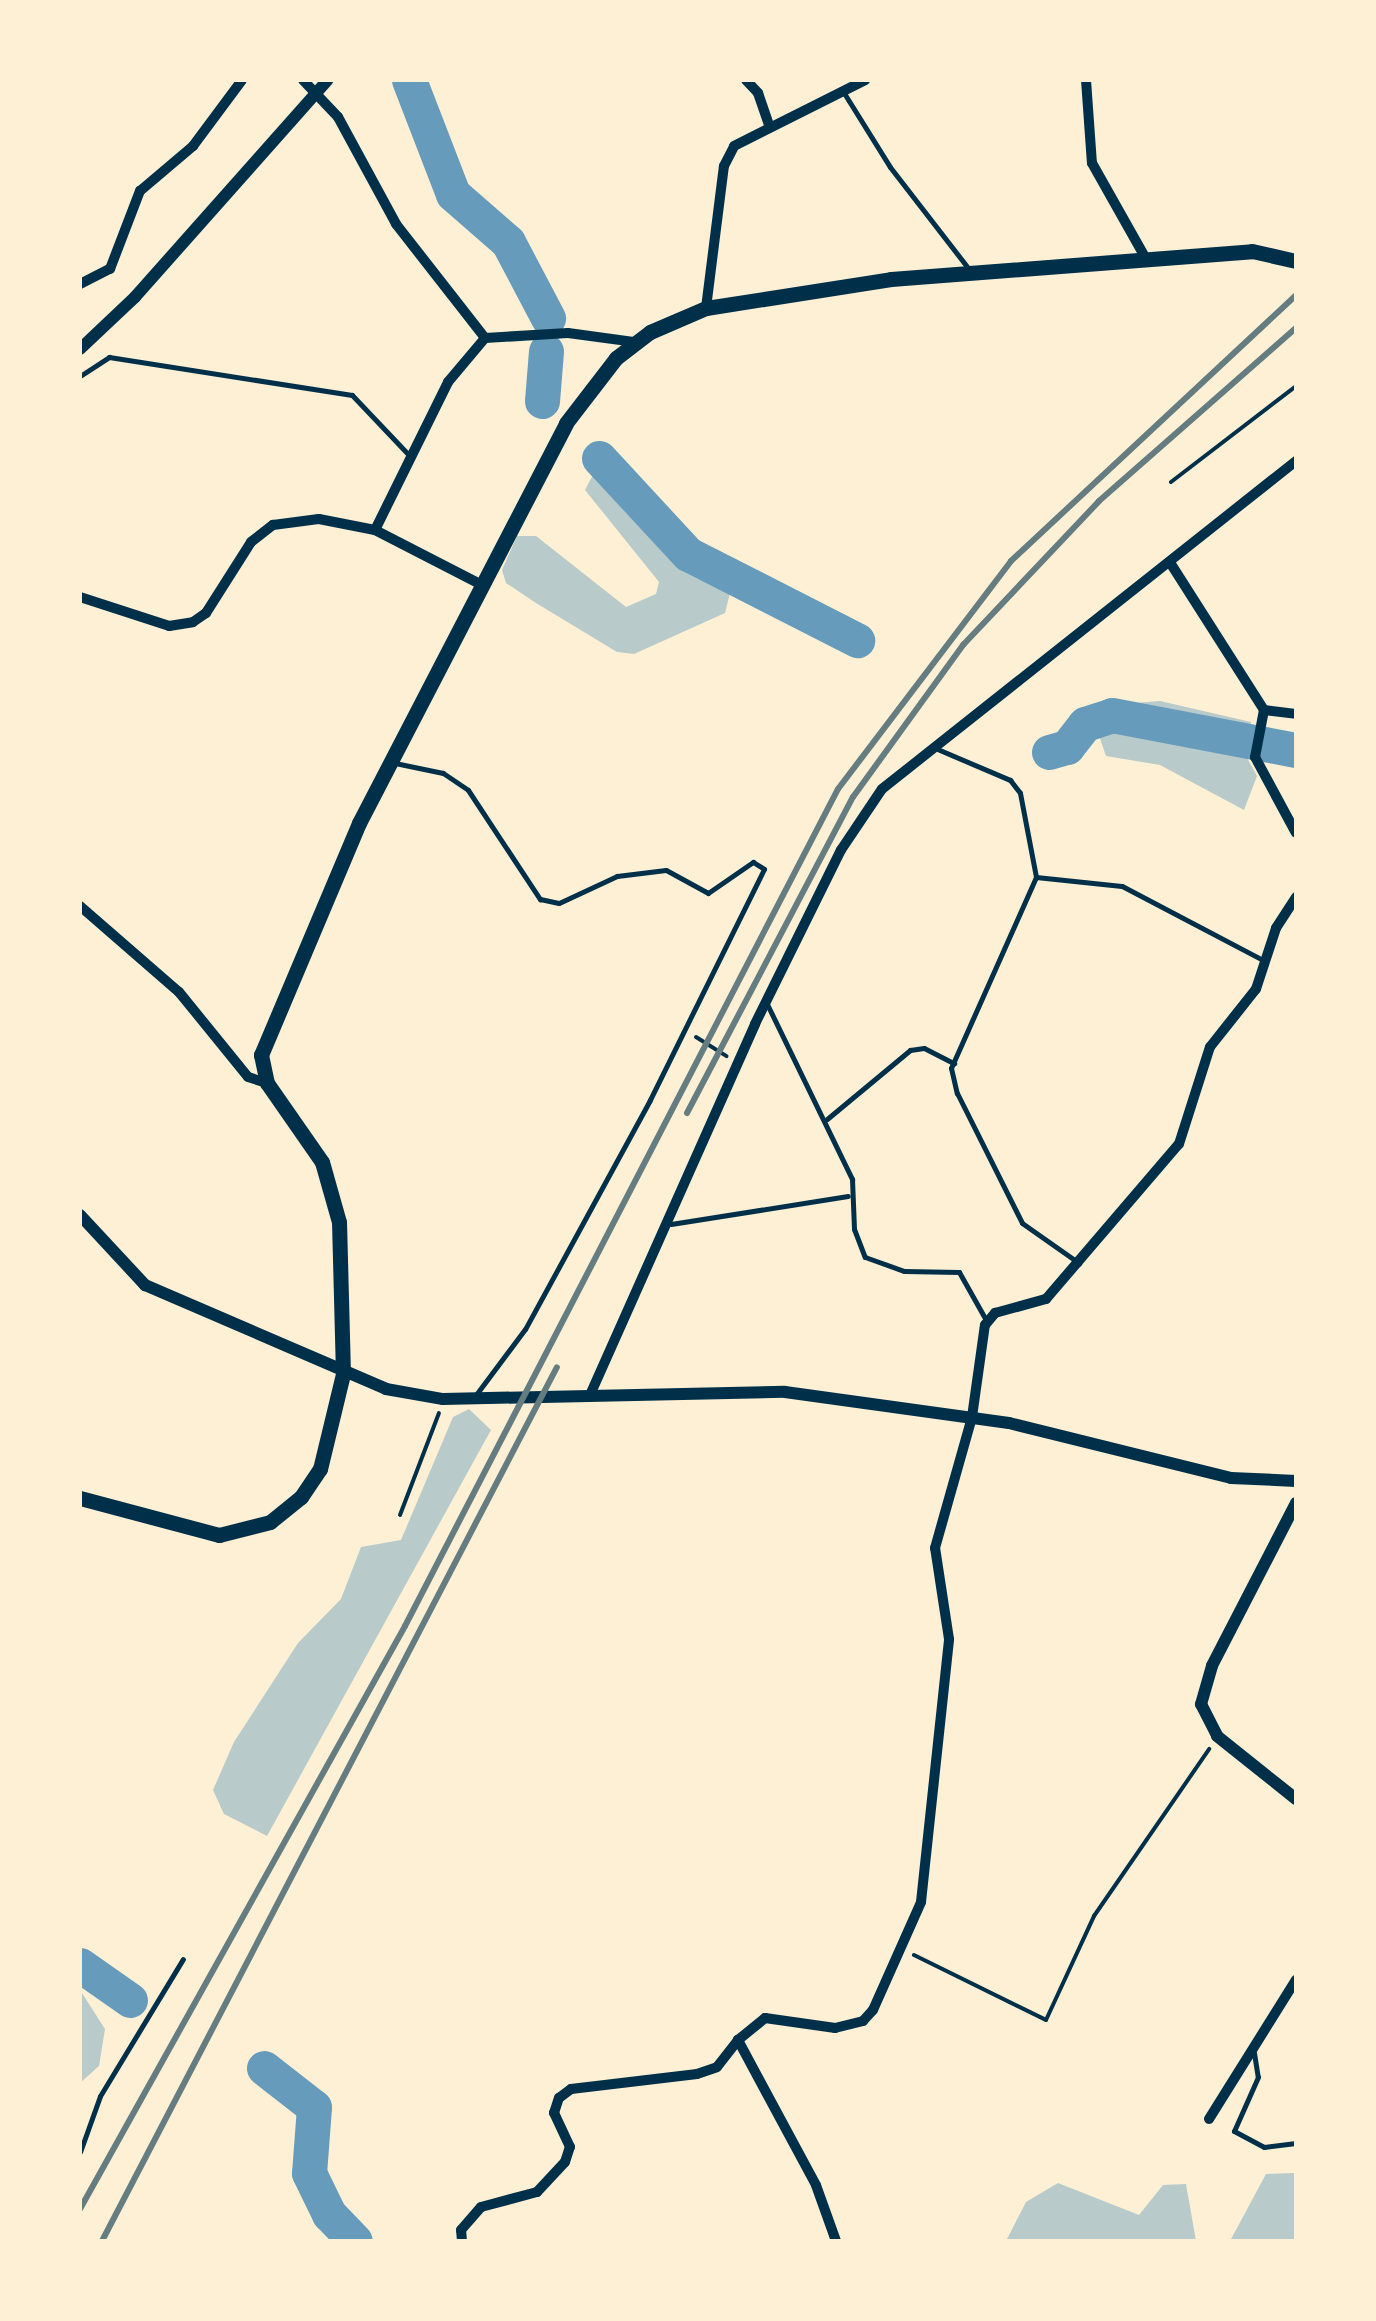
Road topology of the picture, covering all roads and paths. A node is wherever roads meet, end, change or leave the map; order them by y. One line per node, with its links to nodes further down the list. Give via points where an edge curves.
1 (242, 80): 12 (street, via 193,146 140,191 110,268)
2 (304, 80): 14 (street, via 338,117 396,224)
3 (328, 80): 16 (street, via 136,297)
4 (746, 80): 8 (street)
5 (865, 80): 7 (street)
6 (1086, 80): 9 (street, via 1092,163)
7 (843, 91): 8 (street); 11 (lane, via 890,167)
8 (769, 125): 13 (street, via 734,146 724,166)
9 (1146, 260): 10 (main road, via 1268,251); 11 (main road)
10 (1296, 261)
11 (970, 270): 13 (main road)
12 (80, 284)
13 (706, 308): 15 (main road)
14 (485, 338): 15 (street, via 568,334); 19 (street, via 448,382)
15 (635, 342): 24 (main road, via 592,383 566,423)
16 (80, 349)
17 (80, 376): 19 (lane, via 109,357 352,395)
18 (1296, 386): 21 (path)
19 (411, 457): 22 (street)
20 (1296, 461): 23 (street)
21 (1172, 482)
22 (376, 530): 24 (street); 25 (street, via 319,519 273,525 250,542 206,613 193,622 169,626)
23 (1171, 564): 26 (street); 28 (street)
24 (484, 586): 29 (main road)
25 (80, 596)
26 (1264, 711): 27 (street); 30 (street, via 1254,757)
27 (1296, 714)
28 (932, 747): 31 (lane, via 1010,780 1020,792); 36 (street, via 882,789 842,850)
29 (392, 762): 40 (main road, via 261,1055); 50 (lane, via 443,773 468,790 540,899 559,903 618,876 666,870 708,892 753,862 764,869 570,1247 525,1329)
30 (1296, 833)
31 (1036, 877): 35 (lane, via 1122,886 1204,935); 39 (lane)
32 (1296, 897): 34 (street)
33 (80, 906): 40 (street, via 180,992 248,1078)
34 (1291, 910): 35 (street)
35 (1268, 962): 45 (street, via 1256,989 1210,1047 1179,1144)
36 (768, 1004): 41 (lane); 44 (street)
37 (694, 1040): 38 (path)
38 (733, 1059)
39 (954, 1063): 41 (lane, via 924,1048 910,1050); 45 (lane, via 957,1093 1022,1223)
40 (267, 1083): 47 (main road, via 322,1162 333,1191)
41 (828, 1120): 42 (lane, via 852,1179)
42 (848, 1196): 44 (lane); 46 (lane, via 866,1257 904,1270 959,1272)
43 (80, 1216): 47 (street, via 146,1285)
44 (671, 1224): 48 (street)
45 (1082, 1265): 46 (street, via 1046,1299 995,1313)
46 (987, 1322): 51 (street)
47 (344, 1374): 49 (street); 53 (main road, via 320,1469 302,1496 270,1522 219,1535)
48 (584, 1395): 50 (street); 51 (street, via 786,1392)
49 (443, 1398): 50 (street); 55 (path)
50 (474, 1398)
51 (972, 1417): 52 (street, via 1231,1478); 58 (street, via 935,1548 948,1639 921,1902)
52 (1296, 1480)
53 (80, 1498)
54 (1296, 1503): 56 (street, via 1212,1666 1201,1704)
55 (400, 1515)
56 (1217, 1736): 57 (street); 58 (path, via 1094,1916 1046,2020)
57 (1296, 1799)
58 (898, 1946): 61 (street, via 863,2021 835,2028 765,2018)
59 (183, 1959): 65 (lane, via 100,2096)
60 (1296, 1980): 62 (street)
61 (738, 2040): 66 (street, via 717,2067 697,2074 572,2090 559,2098 554,2114 570,2146 565,2162 537,2192 481,2207 460,2230); 67 (street, via 816,2186)
62 (1254, 2054): 63 (street); 64 (lane, via 1258,2077 1234,2131 1264,2147)
63 (1209, 2119)
64 (1296, 2143)
65 (80, 2152)
66 (462, 2241)
67 (836, 2241)

